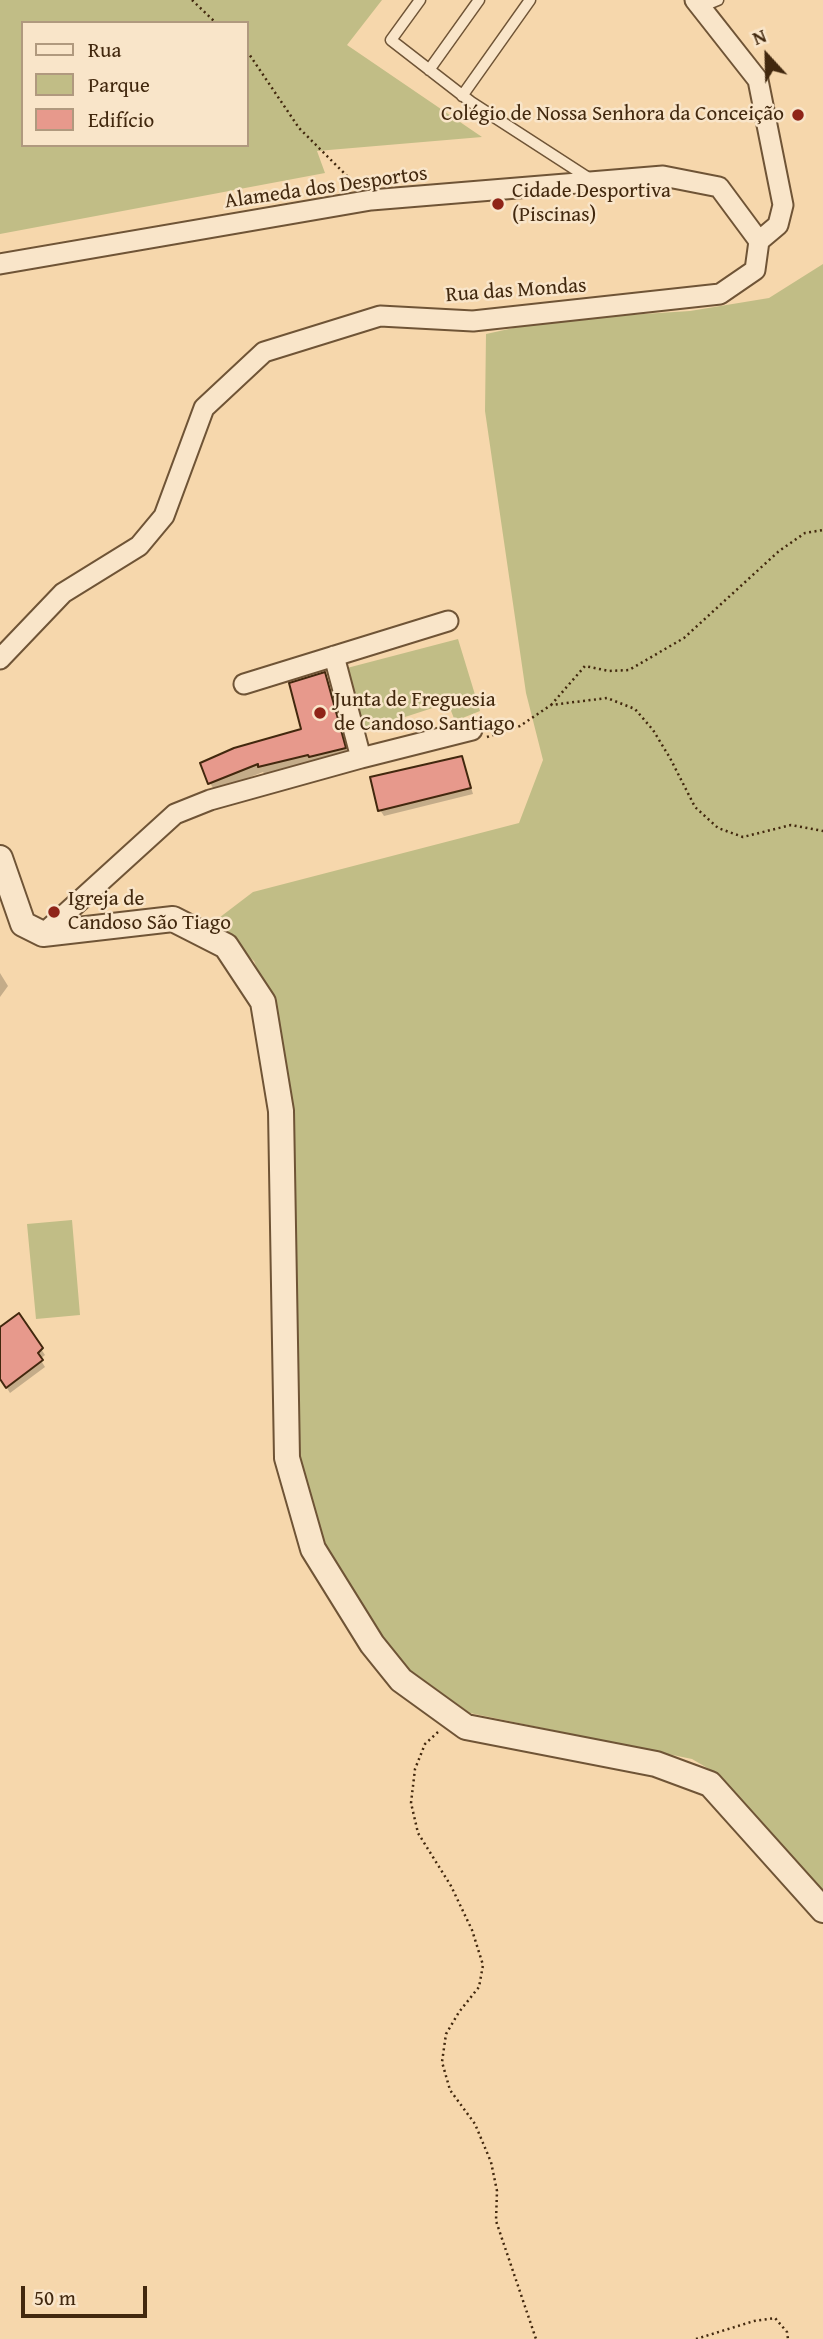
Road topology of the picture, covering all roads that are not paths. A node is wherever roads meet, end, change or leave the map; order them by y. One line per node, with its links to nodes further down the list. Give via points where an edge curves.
1 (421, 0): 5 (lane, via 391,40)
2 (479, 0): 5 (lane)
3 (530, 0): 6 (lane)
4 (705, 2): 8 (street, Rua das Mondas, via 758,80 783,205 778,225)
5 (429, 70): 6 (lane)
6 (463, 96): 7 (lane)
7 (593, 182): 8 (street, Alameda dos Desportos, via 663,176 719,187); 9 (street, Alameda dos Desportos, via 371,200)
8 (759, 241): 12 (street, Rua das Mondas, via 755,270 720,294 473,321 380,316 264,352 204,408 164,516 139,546 63,593)
9 (0, 264)
10 (448, 621): 11 (street)
11 (334, 656): 13 (street); 15 (street)
12 (0, 659)
13 (244, 684)
14 (472, 730): 15 (street)
15 (361, 758): 17 (street, via 210,800 176,814)
16 (0, 858): 17 (street, via 23,924)
17 (43, 934): 18 (street, via 173,919 226,946 263,1002 281,1111 287,1458 313,1549 372,1644 401,1680 466,1727 656,1764 710,1784)
18 (823, 1910)

